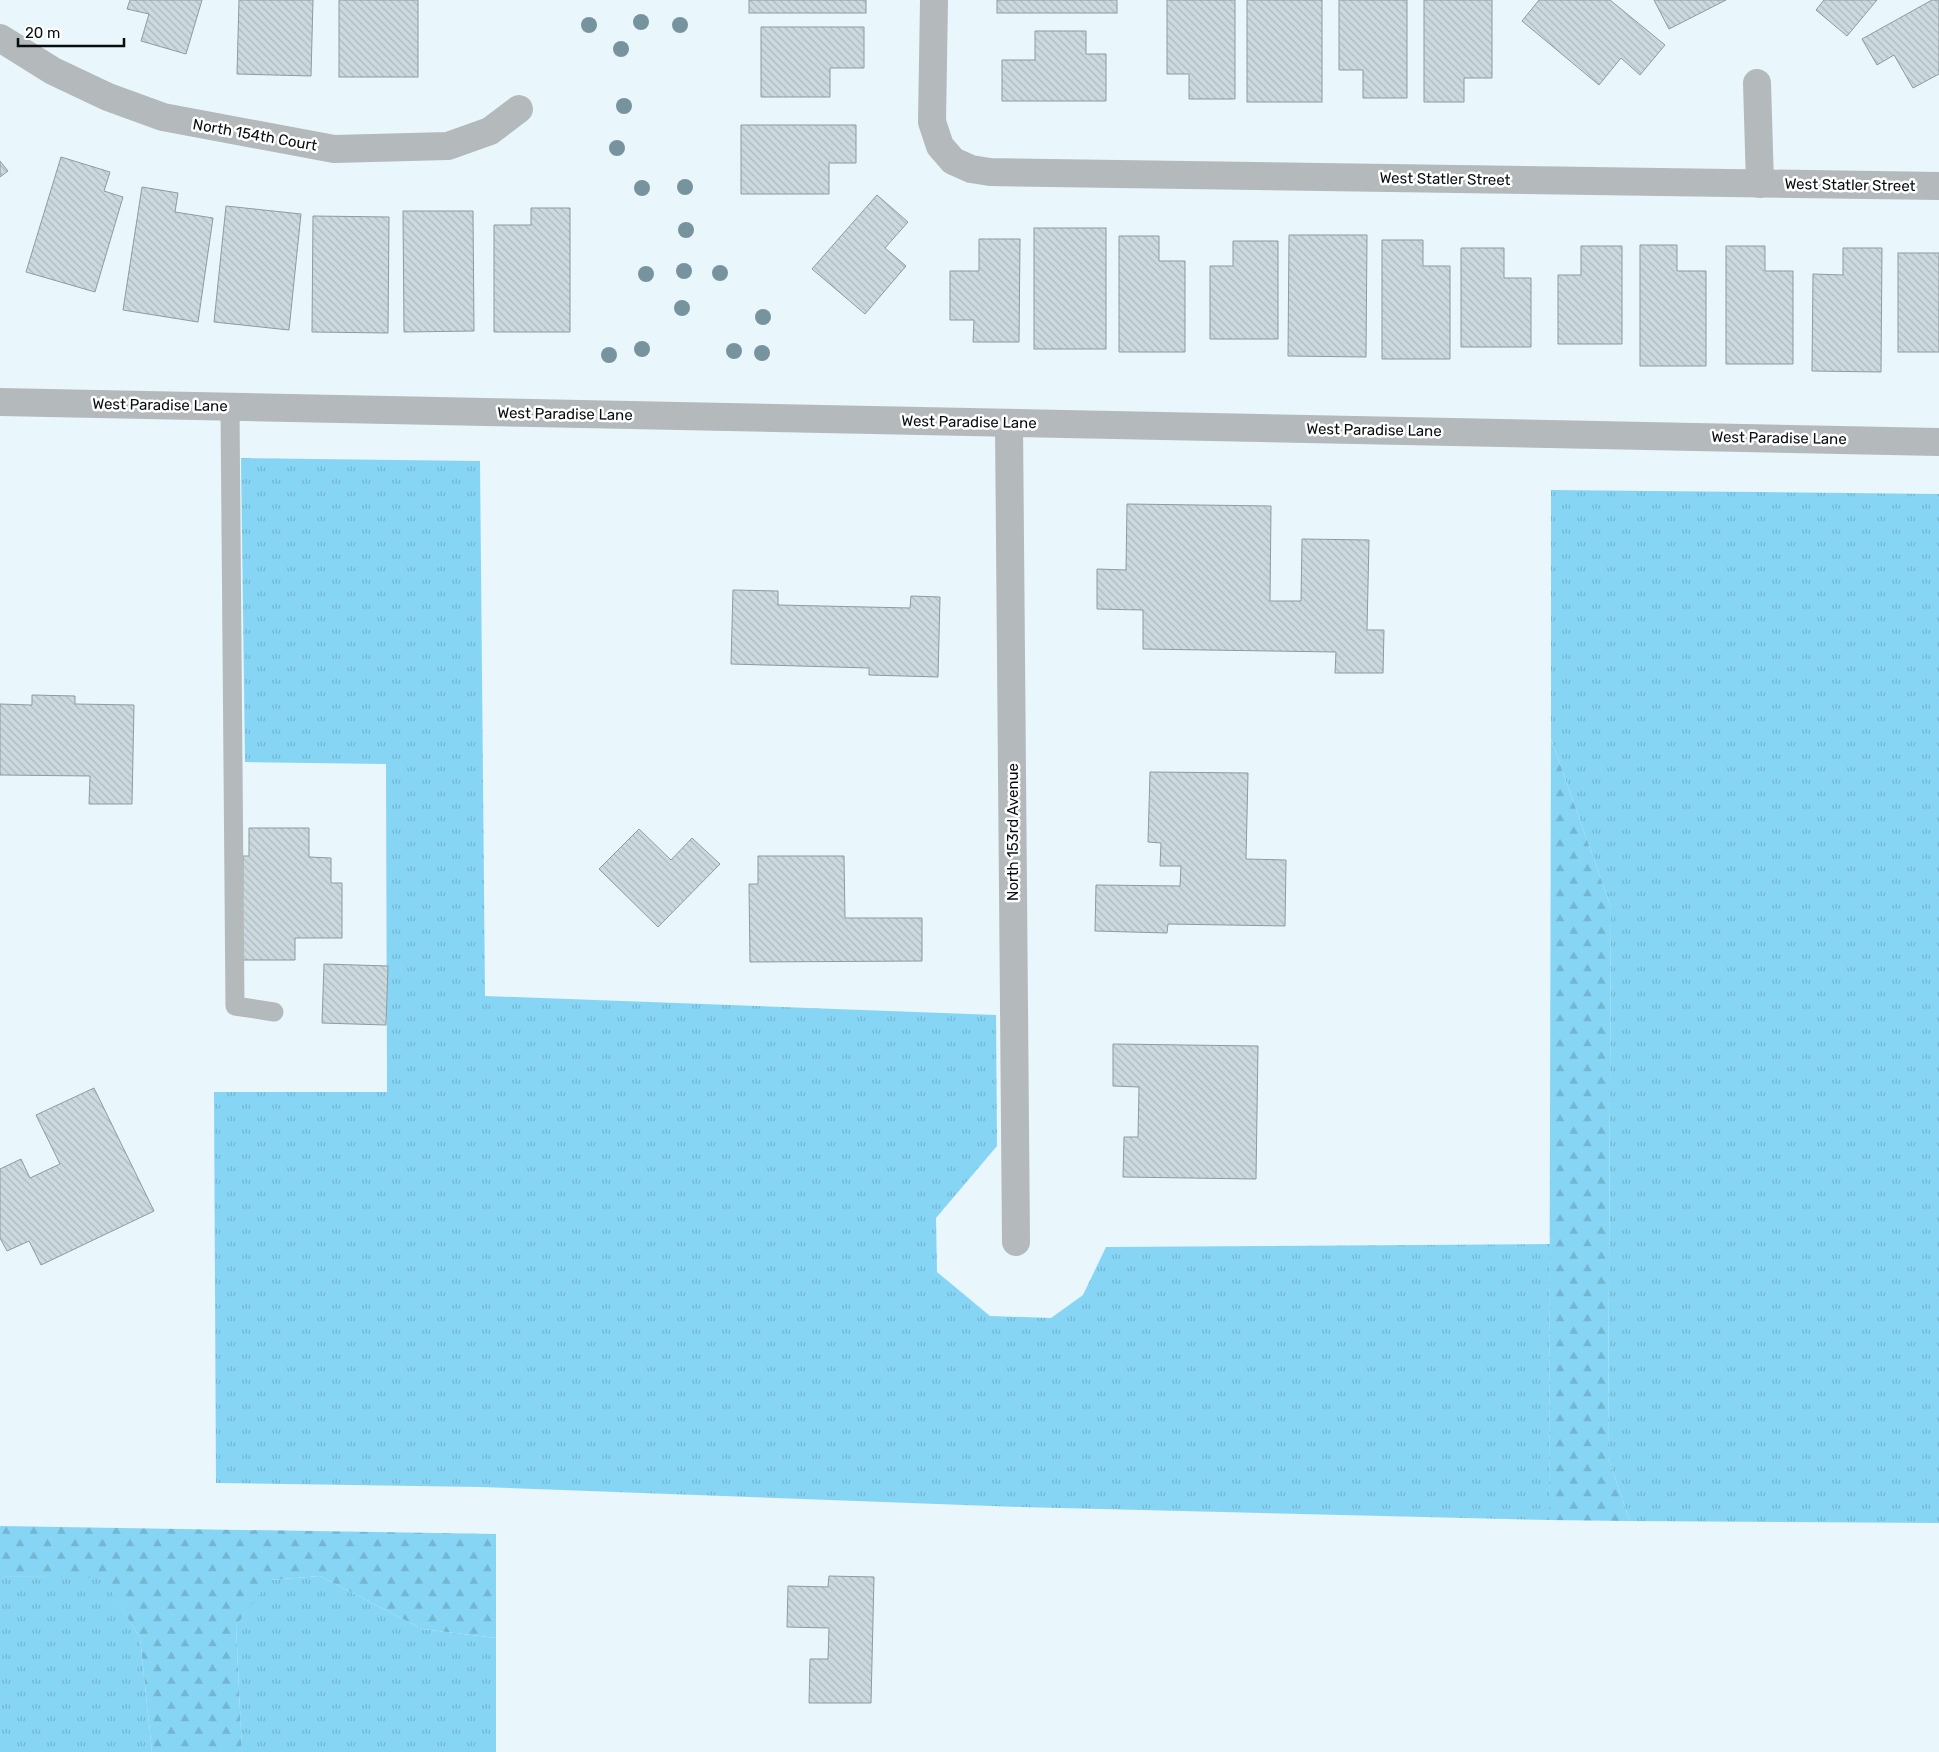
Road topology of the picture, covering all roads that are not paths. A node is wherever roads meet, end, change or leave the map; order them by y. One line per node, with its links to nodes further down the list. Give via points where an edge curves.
1 (934, 0): 5 (street, West Statler Street, via 932,122 940,146 953,161 971,169 990,172)
2 (0, 38): 4 (street, North 154th Court, via 53,71 108,97 162,117 334,149 448,146 490,131)
3 (1757, 82): 5 (street)
4 (519, 108)
5 (1760, 184): 6 (street, West Statler Street)
6 (1939, 186)
7 (0, 402): 8 (street, West Paradise Lane)
8 (230, 407): 9 (street, West Paradise Lane); 11 (lane, via 235,1006)
9 (1009, 423): 10 (street, West Paradise Lane); 12 (street, North 153rd Avenue)
10 (1939, 442)
11 (274, 1012)
12 (1016, 1242)

